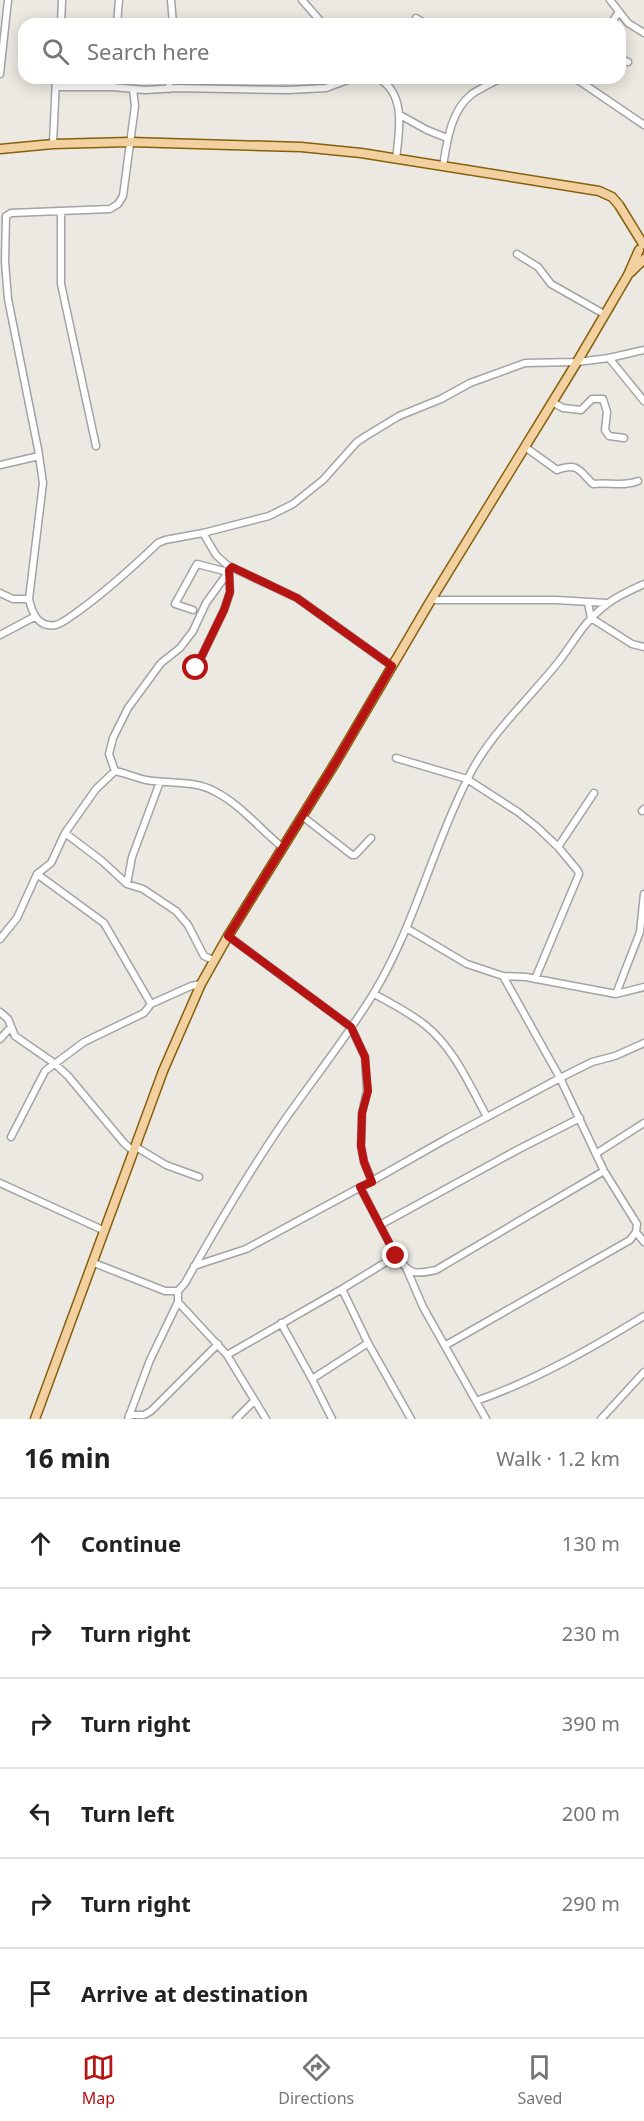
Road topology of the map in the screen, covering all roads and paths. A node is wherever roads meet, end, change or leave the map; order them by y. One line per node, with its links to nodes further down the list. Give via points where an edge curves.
1 (8, 0): 15 (street)
2 (62, 0): 8 (street)
3 (119, 0): 9 (street)
4 (171, 0): 10 (street)
5 (302, 0): 11 (street)
6 (610, 0): 7 (street)
7 (618, 13): 12 (street); 13 (street)
8 (61, 18)
9 (118, 18)
10 (173, 18)
11 (317, 18)
12 (615, 18)
13 (623, 18)
14 (626, 21): 16 (street)
15 (1, 31): 17 (street)
16 (644, 33)
17 (0, 74)
18 (113, 84): 25 (street)
19 (169, 84): 26 (street)
20 (335, 84): 26 (street, via 288,90)
21 (386, 84): 28 (street)
22 (490, 84): 30 (street, via 460,106)
23 (584, 84): 29 (street)
24 (56, 87): 25 (street); 32 (street)
25 (113, 87): 27 (street)
26 (169, 88): 27 (street)
27 (133, 89): 31 (street)
28 (400, 115): 30 (street); 34 (street)
29 (644, 125)
30 (447, 138): 35 (street)
31 (130, 142): 32 (main road); 34 (main road, via 301,147); 36 (street, via 123,196 118,204 110,209)
32 (53, 144): 33 (main road)
33 (0, 149)
34 (396, 159): 35 (main road)
35 (443, 166): 38 (main road, via 599,190 619,205)
36 (61, 211): 37 (street); 47 (street, via 61,284)
37 (3, 216): 49 (street, via 8,299)
38 (642, 250): 40 (main road)
39 (517, 254): 40 (street, via 538,267 551,284)
40 (604, 314): 43 (main road)
41 (644, 350): 42 (street)
42 (609, 358): 43 (street); 44 (street)
43 (577, 362): 45 (main road); 52 (street, via 525,363 470,383 366,436 293,504 268,516)
44 (644, 401)
45 (552, 402): 46 (street, via 581,410 592,399 603,399 607,412 605,430 609,436); 48 (main road)
46 (624, 438)
47 (96, 446)
48 (525, 447): 51 (street, via 557,470 569,465 580,469 593,484 626,486); 57 (main road)
49 (39, 456): 50 (street); 56 (street, via 43,483)
50 (0, 465)
51 (638, 482)
52 (203, 533): 53 (street); 61 (street, via 158,543 100,596 57,625)
53 (229, 570): 60 (street, via 197,564 175,604); 65 (street, via 297,598); 66 (street, via 230,592 224,610); 68 (street, via 206,603 193,631 161,663 128,708 109,754)
54 (644, 584): 59 (street)
55 (0, 593): 56 (street, via 13,599)
56 (29, 599): 61 (street)
57 (431, 600): 58 (street); 65 (main road)
58 (588, 603): 59 (street); 62 (street)
59 (608, 603): 62 (street)
60 (194, 610)
61 (34, 617): 63 (street)
62 (591, 618): 64 (street, via 632,644); 69 (street, via 488,746)
63 (0, 635)
64 (644, 647)
65 (392, 666): 72 (main road)
66 (196, 668)
67 (396, 758): 69 (street)
68 (115, 771): 70 (street); 73 (street, via 96,789)
69 (467, 779): 76 (street, via 518,812); 80 (street)
70 (160, 782): 75 (street, via 189,783 214,790); 78 (street, via 132,857)
71 (594, 793): 76 (street)
72 (302, 816): 74 (street, via 352,855); 75 (main road)
73 (65, 833): 77 (street, via 51,863); 78 (street)
74 (371, 838)
75 (282, 847): 81 (main road)
76 (558, 847): 85 (street, via 579,874)
77 (37, 874): 82 (street, via 17,918); 90 (street, via 104,923)
78 (127, 884): 83 (street, via 143,889 176,911 204,956)
79 (644, 894): 89 (street, via 640,932)
80 (408, 929): 84 (street, via 467,964); 88 (street)
81 (228, 936): 83 (main road); 93 (street)
82 (0, 939)
83 (213, 960): 86 (main road)
84 (503, 976): 85 (street); 97 (street)
85 (536, 979): 89 (street)
86 (201, 984): 90 (street); 102 (main road, via 173,1045)
87 (644, 987): 89 (street)
88 (374, 994): 93 (street); 98 (street, via 426,1025 454,1059)
89 (616, 994)
90 (151, 1004): 96 (street, via 144,1013 84,1042)
91 (0, 1012): 92 (street)
92 (11, 1027): 94 (street); 96 (street, via 15,1036)
93 (351, 1027): 106 (street, via 365,1057 368,1091 362,1113 361,1146); 115 (street, via 284,1122)
94 (0, 1039)
95 (644, 1043): 97 (street)
96 (54, 1063): 101 (street, via 41,1077); 102 (street, via 124,1143)
97 (560, 1078): 98 (street); 99 (street)
98 (487, 1117): 106 (street)
99 (580, 1118): 103 (street); 109 (street)
100 (644, 1123): 103 (street)
101 (11, 1137)
102 (135, 1149): 105 (street); 110 (main road)
103 (597, 1153): 104 (street)
104 (604, 1171): 111 (street, via 637,1224); 116 (street, via 436,1270 418,1274)
105 (199, 1177)
106 (372, 1182): 108 (street)
107 (0, 1184): 110 (street)
108 (360, 1187): 109 (street); 115 (street, via 246,1249)
109 (380, 1225): 113 (street)
110 (105, 1231): 114 (main road)
111 (636, 1232): 112 (street); 124 (street, via 630,1240)
112 (644, 1242)
113 (396, 1256): 116 (street); 117 (street)
114 (94, 1263): 118 (street, via 165,1291); 131 (main road)
115 (194, 1266): 118 (street)
116 (407, 1270): 124 (street)
117 (342, 1289): 121 (street); 122 (street)
118 (178, 1291): 119 (street)
119 (178, 1302): 123 (street); 130 (street, via 150,1360)
120 (644, 1316): 129 (street, via 550,1369)
121 (281, 1323): 125 (street); 127 (street)
122 (368, 1343): 127 (street); 135 (street)
123 (218, 1344): 125 (street); 130 (street, via 151,1411)
124 (446, 1345): 129 (street)
125 (227, 1355): 128 (street)
126 (644, 1372): 137 (street)
127 (312, 1379): 134 (street)
128 (254, 1401): 132 (street); 133 (street)
129 (476, 1401): 136 (street)
130 (129, 1417)
131 (34, 1419)
132 (236, 1419)
133 (266, 1419)
134 (332, 1419)
135 (411, 1419)
136 (486, 1419)
137 (601, 1419)

